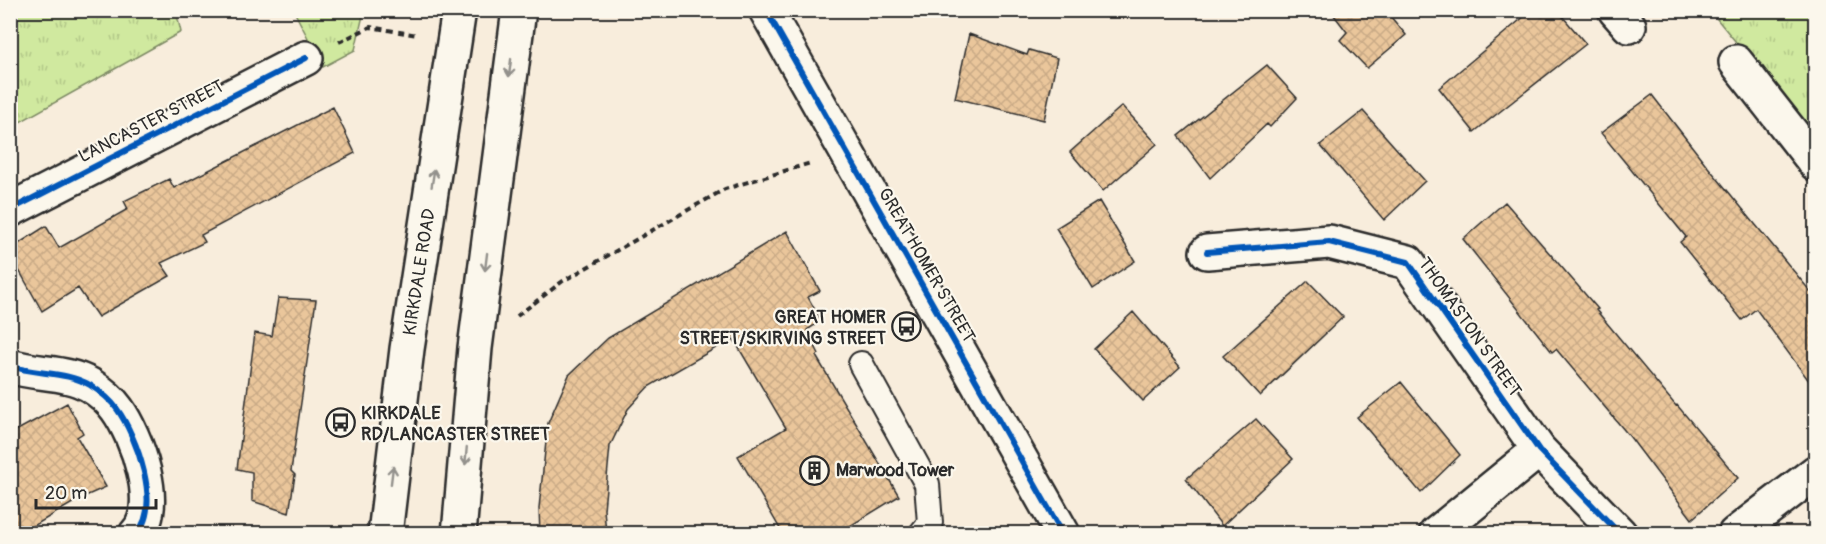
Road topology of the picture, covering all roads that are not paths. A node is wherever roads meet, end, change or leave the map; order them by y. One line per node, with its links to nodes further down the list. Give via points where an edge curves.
1 (519, 10): 15 (main road, one-way to 15, via 476,348)
2 (766, 10): 17 (main road, GREAT HOMER STREET)
3 (457, 26): 14 (main road, KIRKDALE ROAD, one-way to 3, via 407,349)
4 (306, 58): 7 (main road, LANCASTER STREET)
5 (1736, 62): 6 (main road)
6 (1815, 164)
7 (10, 210)
8 (1207, 252): 11 (main road, THOMASTON STREET, via 1329,242 1408,262)
9 (861, 364): 16 (lane, via 927,484 930,523)
10 (10, 366): 13 (main road, via 73,377 104,394 118,410 135,444 147,487 147,513)
11 (1539, 450): 18 (main road); 19 (main road, THOMASTON STREET)
12 (1815, 472): 20 (main road)
13 (136, 534)
14 (386, 534)
15 (459, 534)
16 (921, 534)
17 (1063, 534)
18 (1436, 534)
19 (1620, 534)
20 (1735, 534)

